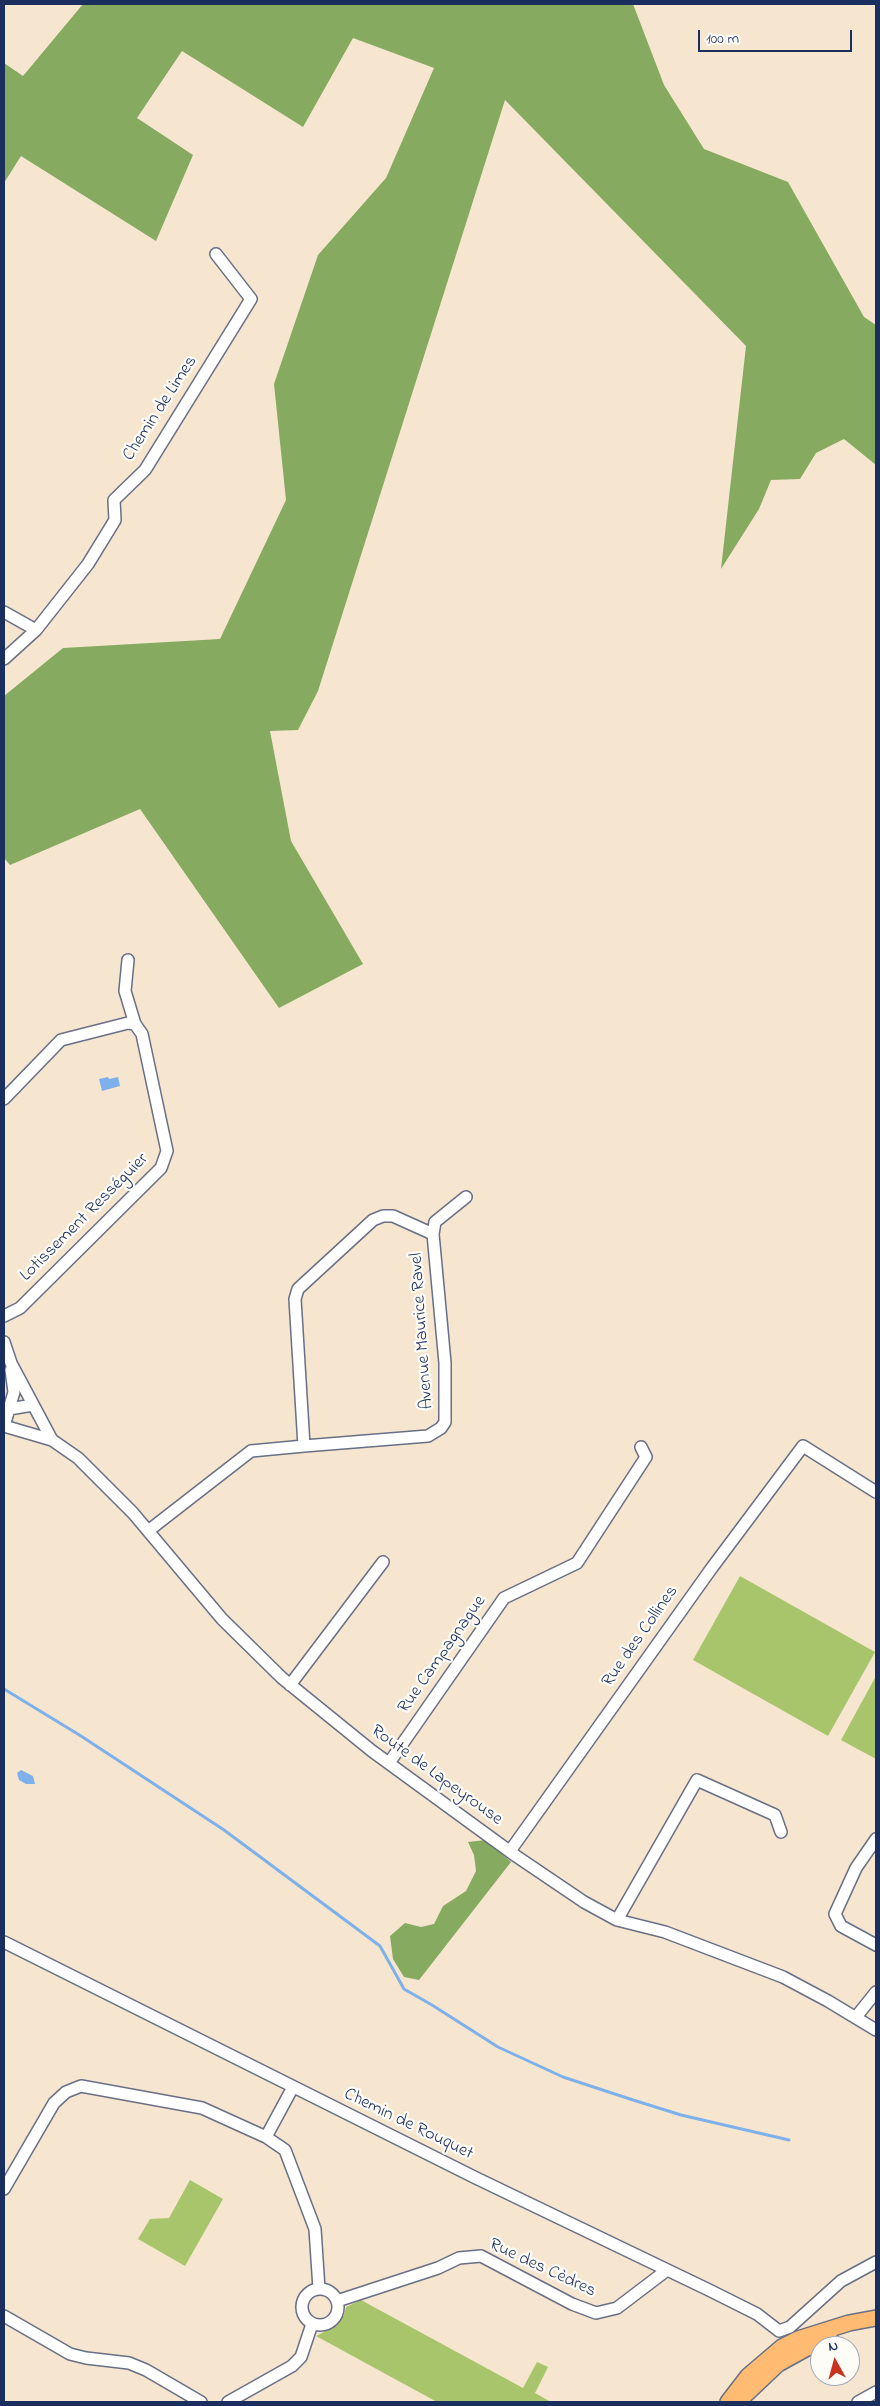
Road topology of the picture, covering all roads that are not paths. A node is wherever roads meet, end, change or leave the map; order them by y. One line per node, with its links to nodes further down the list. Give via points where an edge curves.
1 (216, 254): 3 (street, Chemin de Limes, via 251,299 145,470 114,500 114,520 88,564)
2 (4, 612): 3 (street)
3 (36, 630): 4 (street)
4 (4, 659)
5 (128, 960): 6 (street, Lotissement Rességuier, via 125,990)
6 (135, 1024): 7 (street, via 61,1040); 10 (street, Lotissement Rességuier, via 142,1034 166,1143 164,1163 20,1308)
7 (4, 1099)
8 (466, 1196): 9 (street, via 436,1222)
9 (433, 1234): 17 (street, Avenue Maurice Ravel, via 393,1216 373,1220 298,1289 294,1299); 17 (street, Avenue Maurice Ravel, via 445,1363 445,1422 442,1428 428,1436)
10 (4, 1316)
11 (4, 1342): 12 (street)
12 (11, 1363): 13 (street); 14 (street, via 14,1392)
13 (32, 1405): 14 (street); 16 (street)
14 (9, 1409): 15 (street)
15 (4, 1426): 16 (street)
16 (52, 1440): 20 (street, Route de Lapeyrouse, via 98,1477)
17 (304, 1446): 20 (street, Avenue Maurice Ravel, via 251,1452)
18 (642, 1447): 23 (street, Rue Campagnague, via 646,1457 577,1563 504,1598)
19 (876, 1492): 26 (street, Rue des Collines, via 803,1446)
20 (148, 1531): 22 (street, Route de Lapeyrouse, via 222,1620)
21 (383, 1562): 22 (street)
22 (290, 1685): 23 (street, Route de Lapeyrouse)
23 (389, 1763): 26 (street, Route de Lapeyrouse)
24 (781, 1832): 27 (street, via 775,1815 696,1780)
25 (876, 1839): 29 (street, via 856,1868 835,1914 841,1926)
26 (510, 1851): 27 (street, Route de Lapeyrouse, via 584,1902)
27 (617, 1920): 31 (street, Route de Lapeyrouse, via 647,1926 783,1977)
28 (4, 1942): 33 (street, Chemin de Rouquet)
29 (876, 1945)
30 (876, 1992): 31 (street)
31 (856, 2017): 32 (street, Route de Lapeyrouse)
32 (876, 2030)
33 (293, 2087): 34 (street); 37 (street, Chemin de Rouquet)
34 (266, 2137): 35 (street, via 202,2108 81,2086 54,2102); 38 (street, via 286,2150 315,2229)
35 (4, 2189)
36 (876, 2262): 43 (street, via 841,2280)
37 (668, 2270): 39 (street, Rue des Cèdres, via 617,2308 596,2313 572,2304 481,2256 459,2258); 43 (street, Chemin de Rouquet, via 757,2314)
38 (319, 2289): 39 (street, via 330,2292); 42 (street, via 308,2293 302,2302 302,2312)
39 (338, 2301): 42 (street, via 338,2312 332,2321 323,2326)
40 (4, 2316): 45 (street, via 70,2354 129,2363)
41 (876, 2320): 43 (main road, via 817,2343)
42 (312, 2324): 46 (street, via 300,2357 292,2366)
43 (791, 2338): 47 (main road, via 748,2376); 48 (main road, via 765,2375)
44 (876, 2392): 49 (street)
45 (201, 2402)
46 (228, 2402)
47 (728, 2402)
48 (738, 2402)
49 (858, 2402)

